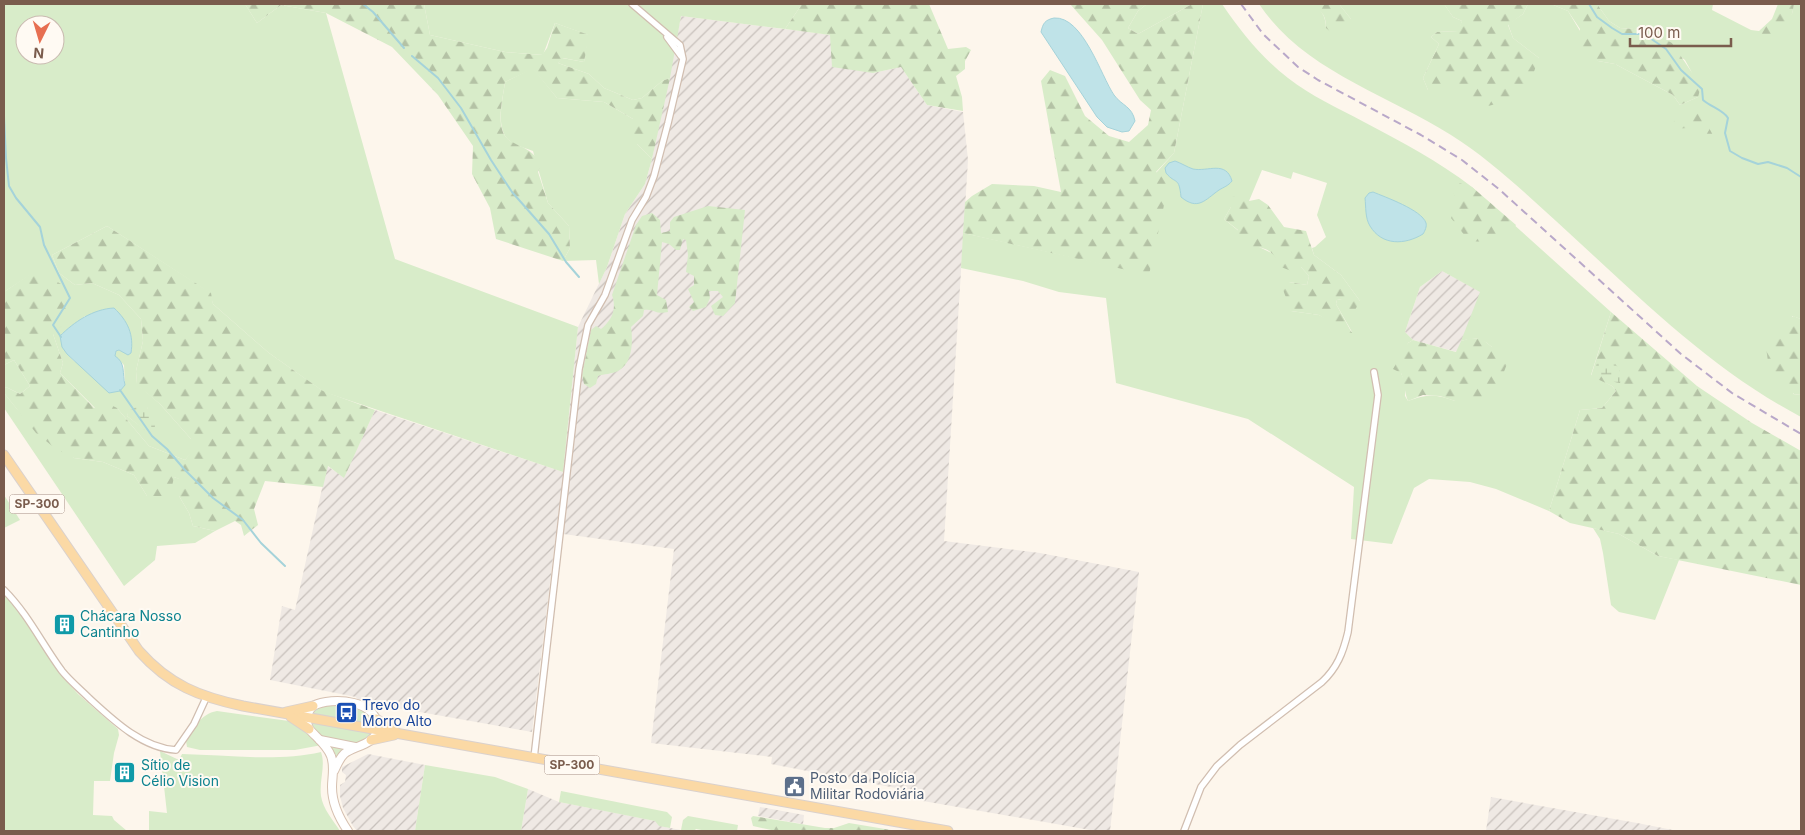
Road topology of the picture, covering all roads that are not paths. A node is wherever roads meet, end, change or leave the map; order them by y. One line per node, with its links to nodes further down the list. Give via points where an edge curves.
1 (632, 4): 16 (street, via 680,45 683,59 654,176 632,220 609,286 584,335)
2 (1374, 372): 20 (street, via 1378,395 1348,632 1340,660 1322,682 1240,744 1217,766 1201,787)
3 (4, 456): 5 (main road, SP-300, via 139,652 169,679)
4 (4, 590): 5 (street, via 19,605 71,681 131,734 164,749 176,750 194,724)
5 (206, 698): 7 (main road, SP-300)
6 (313, 706): 7 (main road); 8 (main road); 9 (main road, via 332,700 352,703 367,709)
7 (281, 713): 8 (main road, SP-300); 10 (main road)
8 (307, 718): 10 (main road); 11 (main road, SP-300)
9 (376, 719): 11 (main road); 12 (main road)
10 (308, 729): 13 (main road)
11 (377, 730): 12 (main road, SP-300); 14 (main road)
12 (402, 734): 14 (main road); 16 (main road, SP-300)
13 (320, 740): 15 (main road); 17 (main road, via 331,754)
14 (371, 740): 15 (main road)
15 (357, 746): 17 (main road, via 343,755)
16 (534, 758): 19 (main road, SP-300)
17 (334, 771): 18 (main road, via 333,800)
18 (348, 831)
19 (948, 831)
20 (1184, 831)

